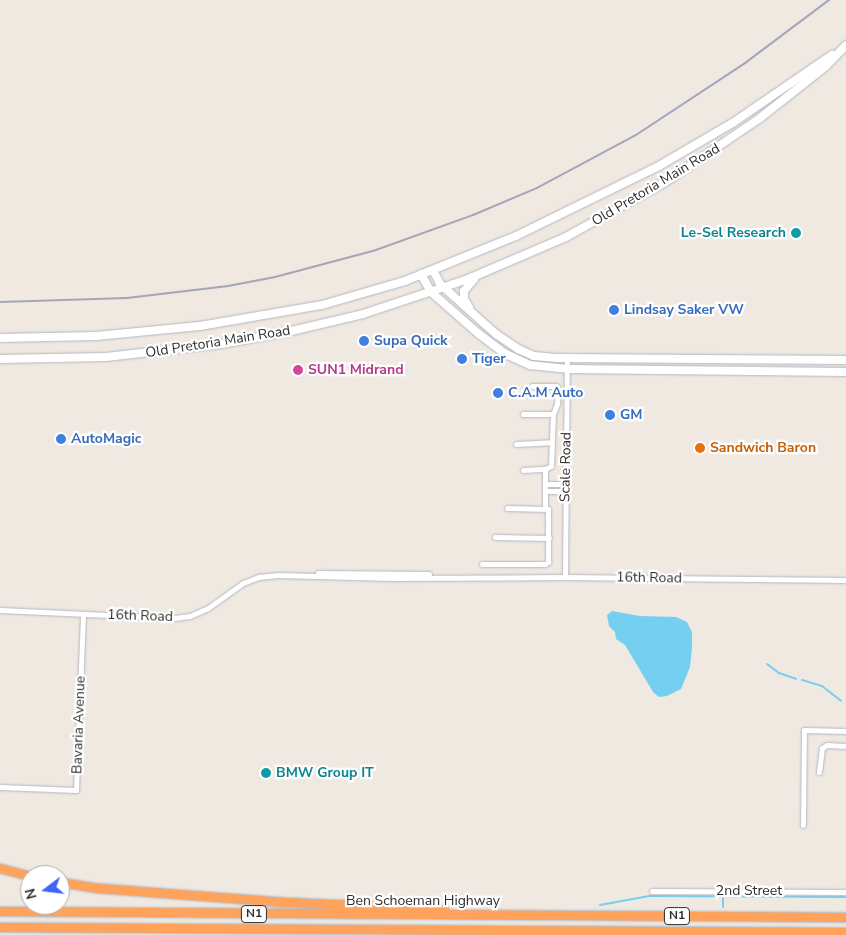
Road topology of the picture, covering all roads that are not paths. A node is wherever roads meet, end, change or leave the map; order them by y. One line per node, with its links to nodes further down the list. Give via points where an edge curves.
1 (846, 45): 2 (main road, Old Pretoria Main Road, via 734,122 659,166 523,233); 3 (main road, Old Pretoria Main Road, via 826,66 770,110 698,161 592,224)
2 (432, 270): 4 (main road, Old Pretoria Main Road); 5 (main road)
3 (491, 270): 5 (main road, Old Pretoria Main Road); 7 (main road, via 471,281 464,291 465,301)
4 (421, 274): 6 (main road); 8 (main road, Old Pretoria Main Road, via 342,300 214,324 123,335)
5 (444, 288): 6 (main road, Old Pretoria Main Road); 7 (main road)
6 (431, 292): 10 (main road, Old Pretoria Main Road, via 340,320 221,344 106,358); 12 (main road, via 506,354 530,365)
7 (475, 316): 9 (main road, via 521,351)
8 (0, 338)
9 (566, 358): 11 (main road); 12 (street, Scale Road)
10 (0, 359)
11 (846, 360)
12 (567, 369): 13 (main road); 22 (street, Scale Road)
13 (846, 372)
14 (532, 386): 16 (street, via 558,387)
15 (524, 414): 16 (street)
16 (553, 414): 17 (street)
17 (551, 442): 18 (street); 19 (street, via 551,466)
18 (516, 444)
19 (546, 469): 20 (street); 21 (street)
20 (523, 470)
21 (545, 484): 22 (street); 23 (street)
22 (566, 484): 24 (street, Scale Road)
23 (545, 491): 24 (street); 26 (street)
24 (566, 491): 30 (street, Scale Road)
25 (507, 508): 26 (street)
26 (545, 508): 28 (street, via 550,512)
27 (495, 537): 28 (street)
28 (549, 538): 29 (street, via 547,564)
29 (482, 564)
30 (565, 577): 31 (street, 16th Road); 33 (street, 16th Road, via 349,572 267,575 235,588 208,608 190,616)
31 (846, 580)
32 (0, 610): 33 (street, 16th Road)
33 (83, 614): 37 (street, Bavaria Avenue, via 76,790)
34 (846, 731): 38 (street, via 804,730)
35 (846, 746): 36 (street, via 827,745 822,748)
36 (820, 772)
37 (0, 787)
38 (803, 825)
39 (0, 868): 40 (highway)
40 (20, 873)
41 (70, 884): 45 (highway, via 181,895 468,909)
42 (652, 891): 43 (street, 2nd Street)
43 (846, 892)
44 (0, 911): 45 (highway, Ben Schoeman Highway / N1)
45 (507, 914): 46 (highway, Ben Schoeman Highway / N1)
46 (846, 918)
47 (0, 927): 48 (highway, Ben Schoeman Highway / N1)
48 (515, 930): 49 (highway, Ben Schoeman Highway / N1); 50 (highway)
49 (846, 932)
50 (479, 935)

